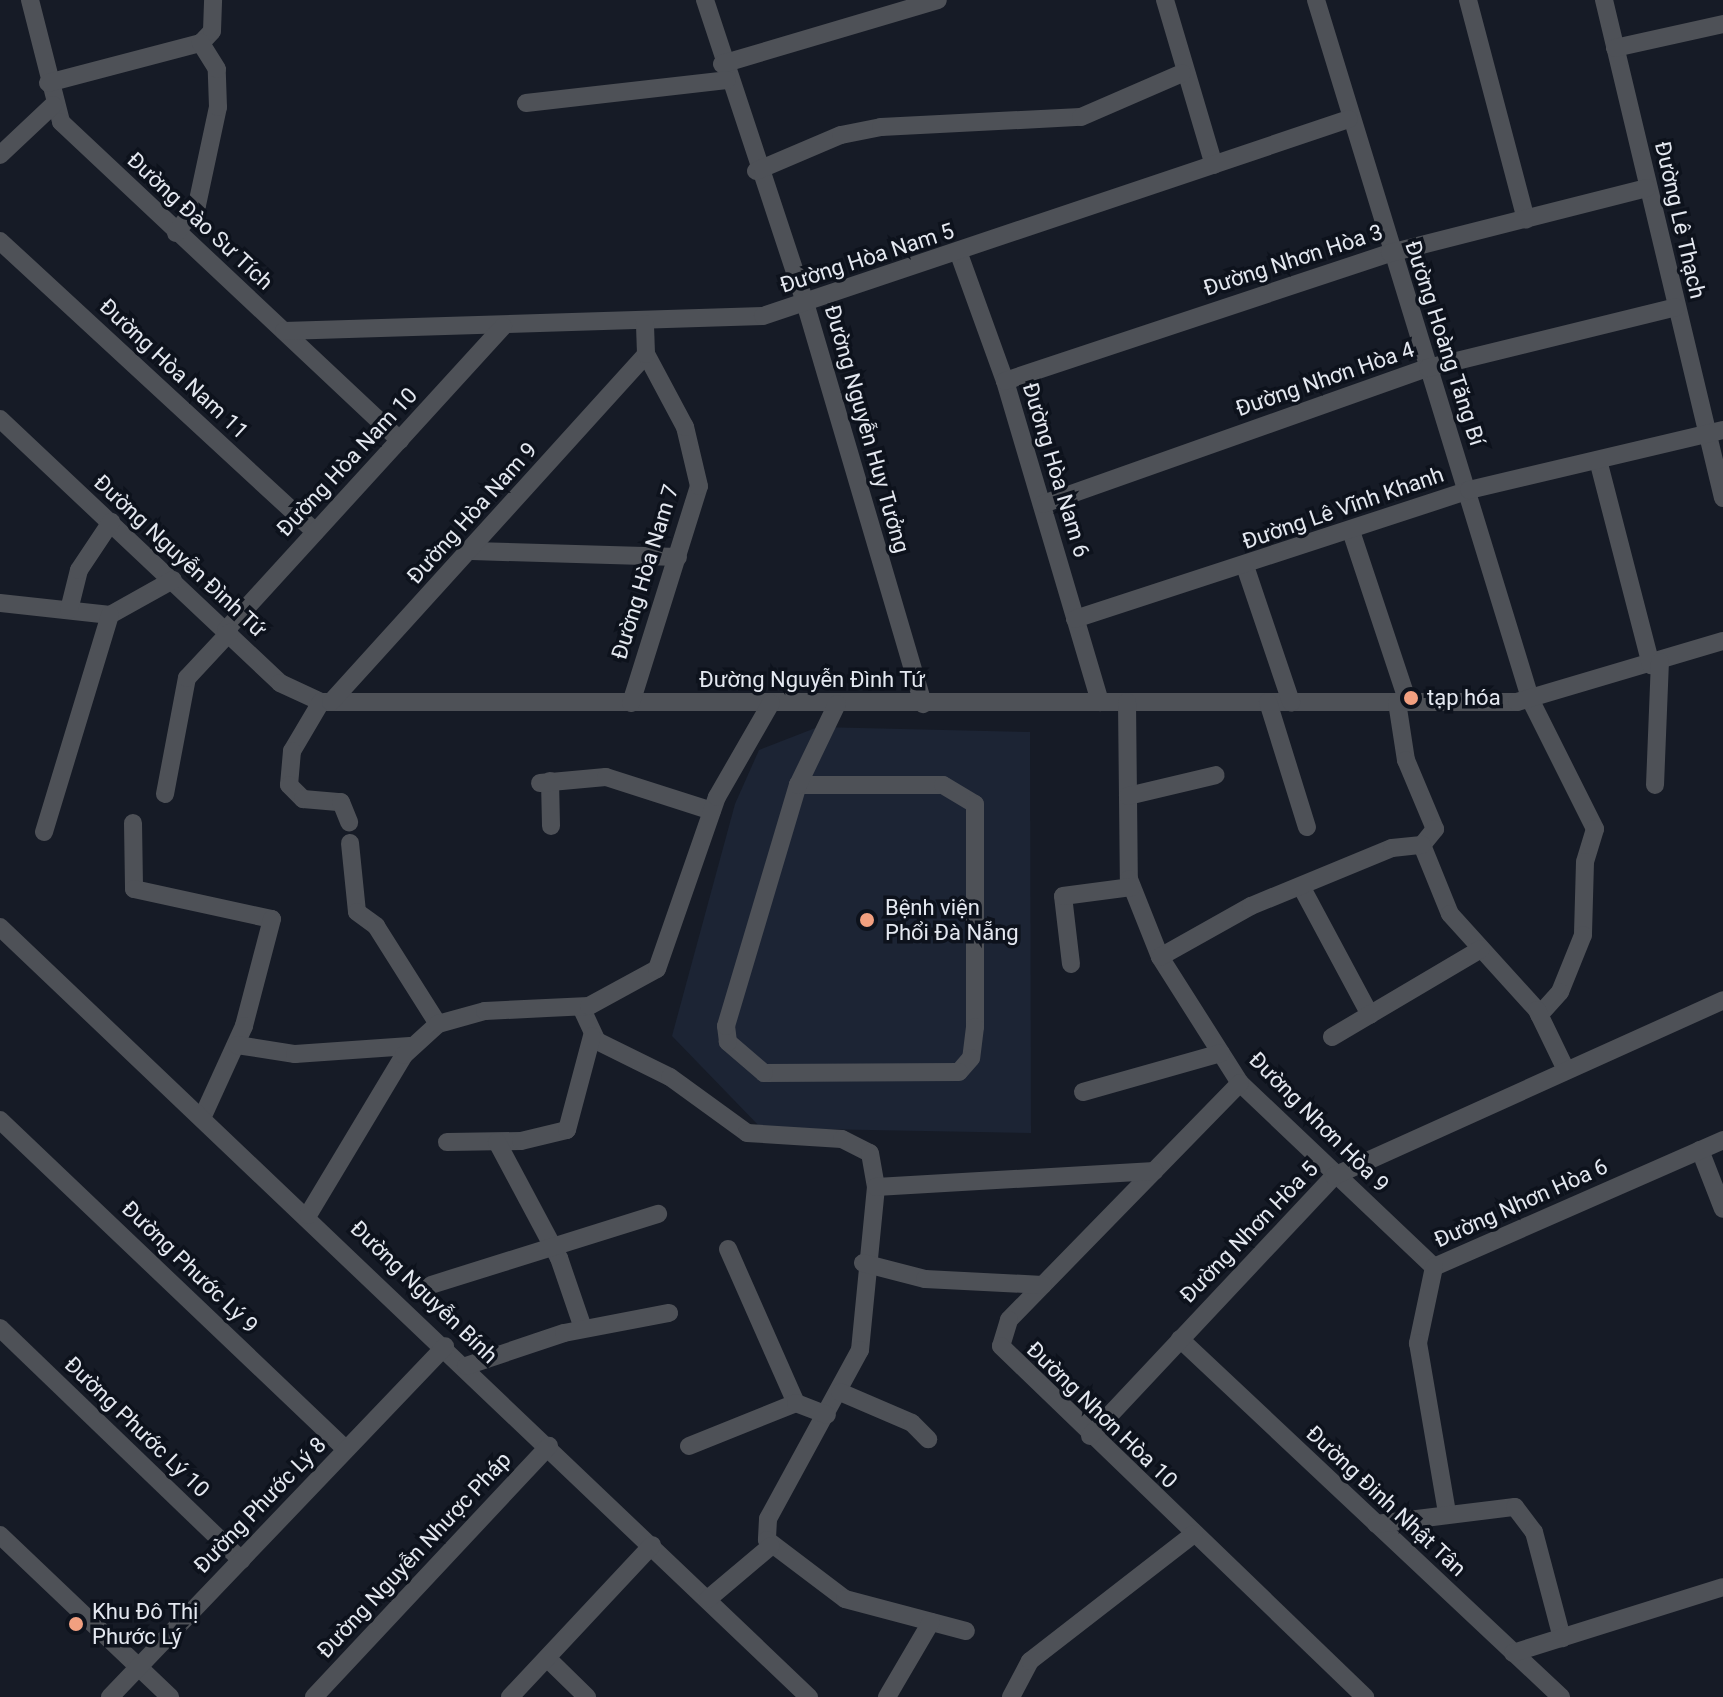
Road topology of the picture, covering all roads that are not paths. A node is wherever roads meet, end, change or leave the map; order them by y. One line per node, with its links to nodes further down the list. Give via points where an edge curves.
1 (30, 0): 15 (street)
2 (213, 0): 11 (street, via 212,31)
3 (705, 0): 13 (street, Đường Nguyễn Huy Tưởng)
4 (938, 0): 9 (street)
5 (1165, 0): 14 (street)
6 (1316, 0): 18 (street, Đường Hoàng Tăng Bí)
7 (1468, 0): 23 (street)
8 (1604, 0): 12 (street, Đường Lê Thạch)
9 (879, 8): 13 (street)
10 (1723, 24): 12 (street)
11 (201, 43): 15 (street); 24 (street, via 217,69 218,107 197,205)
12 (1615, 48): 22 (street, Đường Lê Thạch)
13 (724, 72): 16 (street); 21 (street, Đường Nguyễn Huy Tưởng)
14 (1182, 73): 20 (street); 21 (street, via 1081,117 881,127 841,135)
15 (48, 83): 17 (street)
16 (526, 103)
17 (53, 105): 19 (street); 24 (street, Đường Đào Sư Tích)
18 (1349, 119): 20 (street, Đường Hòa Nam 5); 26 (street, Đường Hoàng Tăng Bí)
19 (0, 155)
20 (1214, 165): 27 (street, Đường Hòa Nam 5)
21 (756, 171): 28 (street, Đường Nguyễn Huy Tưởng)
22 (1647, 188): 23 (street, Đường Nhơn Hòa 3); 29 (street, Đường Lê Thạch)
23 (1526, 219): 26 (street, Đường Nhơn Hòa 3)
24 (176, 233): 32 (street, Đường Đào Sư Tích)
25 (0, 241): 45 (street, Đường Hòa Nam 11)
26 (1390, 253): 34 (street, Đường Hoàng Tăng Bí); 35 (street, Đường Nhơn Hòa 3)
27 (959, 254): 28 (street, Đường Hòa Nam 5); 35 (street, Đường Hòa Nam 6)
28 (806, 306): 30 (street, Đường Hòa Nam 5); 67 (street, Đường Nguyễn Huy Tưởng)
29 (1676, 307): 34 (street, Đường Nhơn Hòa 4); 37 (street, Đường Lê Thạch)
30 (645, 324): 31 (street, Đường Hòa Nam 5); 33 (street)
31 (503, 327): 32 (street, Đường Hòa Nam 5); 38 (street, Đường Hòa Nam 10)
32 (284, 331): 38 (street, Đường Đào Sư Tích)
33 (646, 354): 46 (street, Đường Hòa Nam 9); 47 (street, Đường Hòa Nam 7, via 667,382 697,462 694,511)
34 (1428, 368): 40 (street, Đường Hoàng Tăng Bí); 42 (street, Đường Nhơn Hòa 4)
35 (1005, 381): 42 (street, Đường Hòa Nam 6)
36 (0, 419): 43 (street, Đường Nguyễn Đình Tứ)
37 (1715, 432): 39 (street, Đường Lê Vĩnh Khanh); 41 (street, Đường Lê Thạch)
38 (400, 440): 45 (street, Đường Hòa Nam 10)
39 (1598, 460): 40 (street, Đường Lê Vĩnh Khanh); 56 (street)
40 (1469, 490): 44 (street, Đường Lê Vĩnh Khanh); 57 (street, Đường Hoàng Tăng Bí)
41 (1723, 498)
42 (1043, 504): 53 (street, Đường Hòa Nam 6)
43 (111, 522): 49 (street, Đường Nguyễn Đình Tứ); 51 (street, via 79,570)
44 (1351, 531): 48 (street, Đường Lê Vĩnh Khanh); 63 (street)
45 (315, 532): 54 (street, Đường Hòa Nam 10)
46 (472, 551): 47 (street); 58 (street, Đường Hòa Nam 9)
47 (678, 557): 64 (street, Đường Hòa Nam 7)
48 (1245, 566): 53 (street, Đường Lê Vĩnh Khanh); 62 (street)
49 (173, 580): 52 (street); 54 (street, Đường Nguyễn Đình Tứ)
50 (0, 603): 51 (street)
51 (69, 610): 52 (street)
52 (110, 615): 78 (street)
53 (1075, 619): 59 (street, Đường Hòa Nam 6)
54 (227, 631): 58 (street, Đường Nguyễn Đình Tứ, via 280,683); 71 (street, Đường Hòa Nam 10, via 187,678)
55 (1723, 641): 56 (street, Đường Nguyễn Đình Tứ)
56 (1655, 663): 57 (street, Đường Nguyễn Đình Tứ); 70 (street)
57 (1531, 701): 63 (street, Đường Nguyễn Đình Tứ); 90 (street, Đường Hoàng Tăng Bí, via 1595,829 1585,862 1583,935 1560,992)
58 (326, 702): 64 (street, Đường Nguyễn Đình Tứ); 74 (street, Đường Hòa Nam 9, via 292,751 289,785 303,799 341,802)
59 (1100, 702): 60 (street, Đường Nguyễn Đình Tứ); 67 (street, Đường Nguyễn Đình Tứ)
60 (1127, 702): 61 (street, Đường Nguyễn Đình Tứ); 72 (street, Đường Nhơn Hòa 9)
61 (1268, 702): 62 (street, Đường Nguyễn Đình Tứ); 77 (street)
62 (1291, 702): 63 (street, Đường Nguyễn Đình Tứ)
63 (1402, 702): 80 (street, via 1410,774 1435,829)
64 (631, 703): 65 (street, Đường Nguyễn Đình Tứ)
65 (771, 703): 66 (street, Đường Nguyễn Đình Tứ); 73 (street)
66 (837, 704): 67 (street, Đường Nguyễn Đình Tứ); 69 (street)
67 (923, 704)
68 (1216, 775): 72 (street)
69 (798, 785): 69 (street, via 726,1026 728,1042 764,1073 959,1072 971,1058 975,1027 975,804 943,785)
70 (1655, 785)
71 (165, 794)
72 (1128, 796): 81 (street, Đường Nhơn Hòa 9)
73 (712, 811): 76 (street, via 606,777 545,782); 88 (street, via 667,955 648,977)
74 (349, 822)
75 (133, 823): 94 (street, via 134,889 272,919)
76 (551, 826)
77 (1307, 827)
78 (44, 832)
79 (350, 843): 91 (street, via 357,912 376,926)
80 (1422, 845): 82 (street, via 1392,848); 84 (street, via 1450,914)
81 (1131, 887): 85 (street, Đường Nhơn Hòa 9); 86 (street, via 1063,896)
82 (1302, 888): 85 (street, via 1251,906); 89 (street)
83 (0, 927): 100 (street, Đường Nguyễn Bính)
84 (1481, 949): 89 (street); 90 (street)
85 (1160, 957): 96 (street, Đường Nhơn Hòa 9)
86 (1071, 964)
87 (1723, 1000): 97 (street, Đường Nhơn Hòa 5)
88 (581, 1007): 91 (street, via 485,1011); 92 (street)
89 (1370, 1015): 93 (street)
90 (1539, 1015): 97 (street)
91 (438, 1024): 95 (street)
92 (592, 1036): 104 (street, via 567,1130); 108 (street, via 670,1077 747,1133 861,1146 874,1162)
93 (1332, 1037)
94 (237, 1045): 95 (street, via 295,1054); 100 (street, via 226,1054)
95 (410, 1046): 111 (street)
96 (1221, 1053): 98 (street, Đường Nhơn Hòa 9); 99 (street)
97 (1565, 1068): 107 (street, Đường Nhơn Hòa 5)
98 (1240, 1083): 106 (street, Đường Nhơn Hòa 10); 107 (street, Đường Nhơn Hòa 9)
99 (1083, 1092)
100 (203, 1116): 111 (street, Đường Nguyễn Bính)
101 (0, 1120): 131 (street, Đường Phước Lý 9)
102 (1723, 1140): 105 (street, Đường Nhơn Hòa 6)
103 (447, 1142): 104 (street)
104 (497, 1142): 112 (street)
105 (1700, 1150): 109 (street); 115 (street, Đường Nhơn Hòa 6)
106 (1155, 1171): 108 (street); 117 (street, Đường Nhơn Hòa 10)
107 (1334, 1176): 115 (street, Đường Nhơn Hòa 9); 121 (street, Đường Nhơn Hòa 5)
108 (876, 1187): 114 (street)
109 (1723, 1209)
110 (658, 1214): 112 (street)
111 (308, 1215): 122 (street, Đường Nguyễn Bính)
112 (553, 1247): 116 (street); 120 (street)
113 (728, 1249): 125 (street)
114 (863, 1263): 117 (street, via 925,1279); 124 (street, via 862,1341)
115 (1434, 1267): 132 (street, Đường Nhơn Hòa 6, via 1418,1343)
116 (431, 1285)
117 (1043, 1285): 127 (street, Đường Nhơn Hòa 10, via 1003,1327 1001,1346)
118 (669, 1313): 120 (street)
119 (0, 1328): 138 (street, Đường Phước Lý 10)
120 (583, 1328): 123 (street)
121 (1180, 1339): 127 (street, Đường Nhơn Hòa 5); 133 (street, Đường Đinh Nhật Tân)
122 (445, 1346): 123 (street, Đường Nguyễn Bính); 131 (street, Đường Phước Lý 8)
123 (466, 1366): 129 (street, Đường Nguyễn Bính)
124 (840, 1392): 126 (street); 128 (street, via 912,1423)
125 (796, 1403): 126 (street); 130 (street)
126 (827, 1415): 137 (street, via 768,1519)
127 (1090, 1436): 134 (street, Đường Nhơn Hòa 10)
128 (928, 1439)
129 (549, 1446): 136 (street, Đường Nguyễn Bính); 149 (street, Đường Nguyễn Nhược Pháp)
130 (689, 1446)
131 (346, 1449): 138 (street, Đường Phước Lý 8)
132 (1447, 1512): 133 (street); 143 (street, via 1501,1506 1522,1514 1534,1532)
133 (1376, 1524): 144 (street, Đường Đinh Nhật Tân)
134 (1194, 1534): 154 (street, via 1030,1661); 155 (street, Đường Nhơn Hòa 10)
135 (0, 1535): 146 (street)
136 (652, 1545): 140 (street, Đường Nguyễn Bính); 145 (street)
137 (771, 1546): 140 (street); 141 (street, via 845,1599)
138 (241, 1560): 146 (street, Đường Phước Lý 8)
139 (1723, 1587): 143 (street)
140 (708, 1599): 152 (street, Đường Nguyễn Bính)
141 (931, 1622): 142 (street); 153 (street)
142 (966, 1631)
143 (1562, 1638): 144 (street)
144 (1513, 1653): 156 (street, Đường Đinh Nhật Tân)
145 (547, 1658): 150 (street); 151 (street)
146 (139, 1667): 147 (street, Đường Phước Lý 8); 148 (street)
147 (110, 1697)
148 (170, 1697)
149 (314, 1697)
150 (510, 1697)
151 (587, 1697)
152 (809, 1697)
153 (887, 1697)
154 (1011, 1697)
155 (1365, 1697)
156 (1561, 1697)

